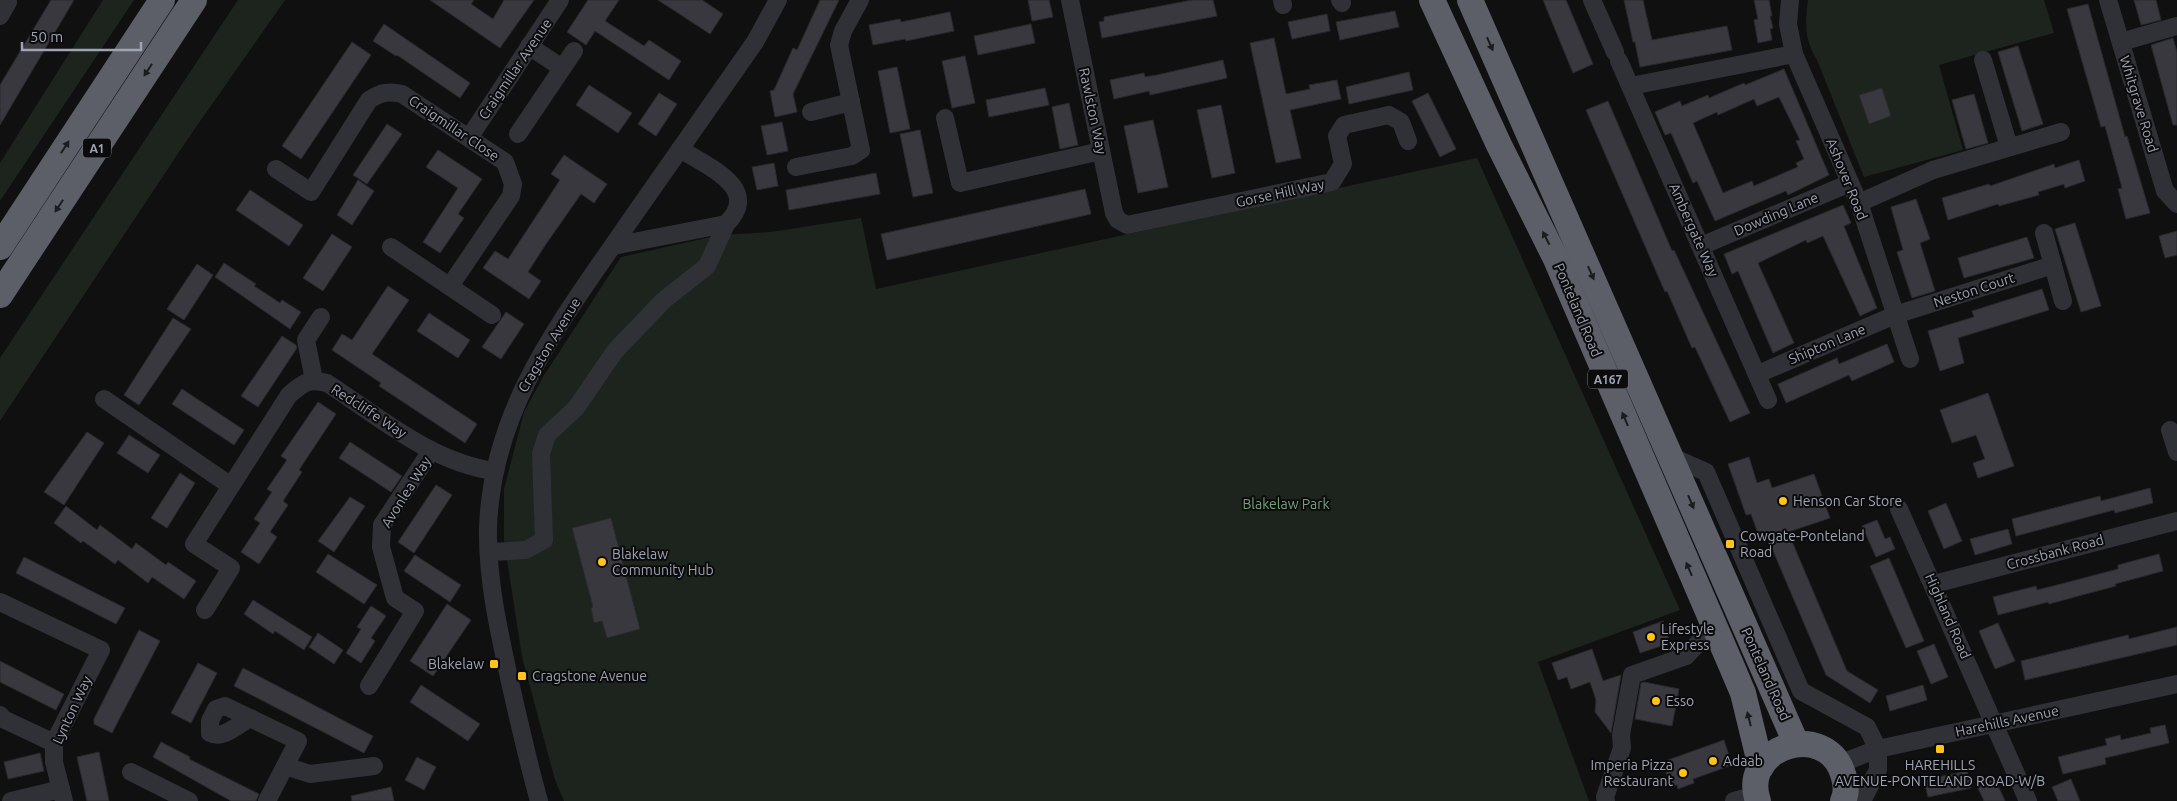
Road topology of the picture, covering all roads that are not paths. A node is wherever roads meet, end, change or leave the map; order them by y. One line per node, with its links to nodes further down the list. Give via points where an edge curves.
1 (162, 0): 40 (highway, A1, one-way to 1)
2 (194, 0): 44 (highway, A1, one-way to 44)
3 (560, 0): 14 (street, Craigmillar Avenue)
4 (778, 0): 28 (street, Cragston Avenue, via 755,42)
5 (860, 0): 20 (street, via 839,45)
6 (1070, 0): 29 (street, Rawlston Way)
7 (1432, 0): 66 (highway, Ponteland Road / A167, one-way to 7, via 1556,259)
8 (1470, 0): 57 (highway, Ponteland Road / A167, one-way to 57)
9 (1592, 0): 19 (street, Ambergate Way)
10 (1790, 0): 16 (street, Ashover Road, via 1788,24)
11 (2108, 0): 13 (street, Whitgrave Road)
12 (2177, 26): 13 (street)
13 (2121, 42): 34 (street, Whitgrave Road, via 2165,191)
14 (530, 46): 18 (street); 25 (street, Craigmillar Avenue)
15 (574, 51): 18 (street)
16 (1794, 54): 19 (street); 32 (street, Ashover Road)
17 (1983, 60): 27 (street)
18 (562, 68): 24 (street)
19 (1631, 86): 39 (street, Ambergate Way)
20 (851, 102): 21 (street); 30 (street, via 860,150 852,156)
21 (811, 112)
22 (946, 118): 29 (street, via 960,182)
23 (2061, 132): 27 (street)
24 (518, 134)
25 (469, 138): 31 (street, Craigmillar Close, via 402,94 390,92 370,100 311,192); 43 (street, Craigmillar Close, via 505,162 513,184 511,196)
26 (1408, 140): 35 (street, Gorse Hill Way, via 1401,122 1389,115 1344,125 1337,136 1343,164 1332,182 1127,225)
27 (2009, 147): 33 (street, via 1933,170)
28 (680, 149): 36 (street, via 735,187 739,198 736,212); 38 (street, Cragston Avenue)
29 (1101, 151): 35 (street, Rawlston Way)
30 (796, 168)
31 (276, 169)
32 (1850, 182): 33 (street, Ashover Road); 39 (street, Dowding Lane)
33 (1859, 203): 47 (street, Ashover Road)
34 (2177, 204)
35 (1118, 220)
36 (726, 224): 38 (street); 62 (street, via 707,266 664,300 615,351 576,408 547,435 541,454 544,540 526,550)
37 (2044, 233): 42 (street)
38 (613, 246): 58 (street, Cragston Avenue, via 564,316 518,396)
39 (1701, 246): 50 (street, Ambergate Way)
40 (0, 247)
41 (391, 247): 43 (street)
42 (2053, 265): 45 (street); 47 (street, Neston Court)
43 (450, 286): 46 (street)
44 (0, 296)
45 (2063, 301)
46 (492, 315)
47 (1895, 315): 49 (street, Ashover Road); 50 (street, Shipton Lane)
48 (321, 317): 51 (street, via 306,340)
49 (1910, 359)
50 (1758, 374): 53 (street, Ambergate Way)
51 (314, 380): 55 (street, Redcliffe Way, via 326,383); 59 (street, Redcliffe Way, via 303,383 289,395)
52 (104, 399): 59 (street)
53 (1768, 400)
54 (2170, 430): 56 (street)
55 (431, 451): 58 (street, Redcliffe Way, via 452,461); 68 (street, Avonlea Way, via 382,525 381,547 395,598 415,612)
56 (2177, 452)
57 (1672, 457): 73 (highway, Ponteland Road / A167, one-way to 73); 74 (street, via 1706,472 1801,691 1866,726)
58 (494, 471): 62 (street, Cragston Avenue, via 488,528)
59 (231, 486): 65 (street, Redcliffe Way, via 194,544 231,568)
60 (1900, 509): 63 (street, Highland Road)
61 (2177, 520): 63 (street, Crossbank Road)
62 (490, 552): 85 (street, Cragston Avenue, via 492,589 501,640)
63 (1934, 584): 71 (street, Highland Road)
64 (0, 602): 72 (street, Lynton Way, via 100,650)
65 (205, 610)
66 (1714, 626): 78 (highway, Ponteland Road / A167, one-way to 66, via 1743,693); 86 (street, via 1686,656 1632,675 1621,735 1622,748)
67 (2177, 684): 71 (street, Harehills Avenue)
68 (369, 686)
69 (0, 715): 72 (street)
70 (251, 718): 76 (street, via 298,741)
71 (1996, 723): 74 (street, Harehills Avenue); 89 (street, Highland Road)
72 (54, 743): 80 (street, Lynton Way, via 54,762)
73 (1796, 743): 75 (highway, via 1812,744); 78 (highway, via 1771,754)
74 (1878, 749): 75 (street, Harehills Avenue); 88 (street, via 1878,770)
75 (1839, 764): 87 (highway, via 1846,782)
76 (285, 766): 77 (street, via 310,774); 84 (street)
77 (374, 766)
78 (1761, 767): 81 (highway, Ponteland Road / A167)
79 (131, 772): 83 (street)
80 (62, 795): 82 (street)
81 (1749, 799)
82 (11, 801)
83 (189, 801)
84 (267, 801)
85 (539, 801)
86 (1606, 801)
87 (1843, 801)
88 (1862, 801)
89 (2028, 801)

